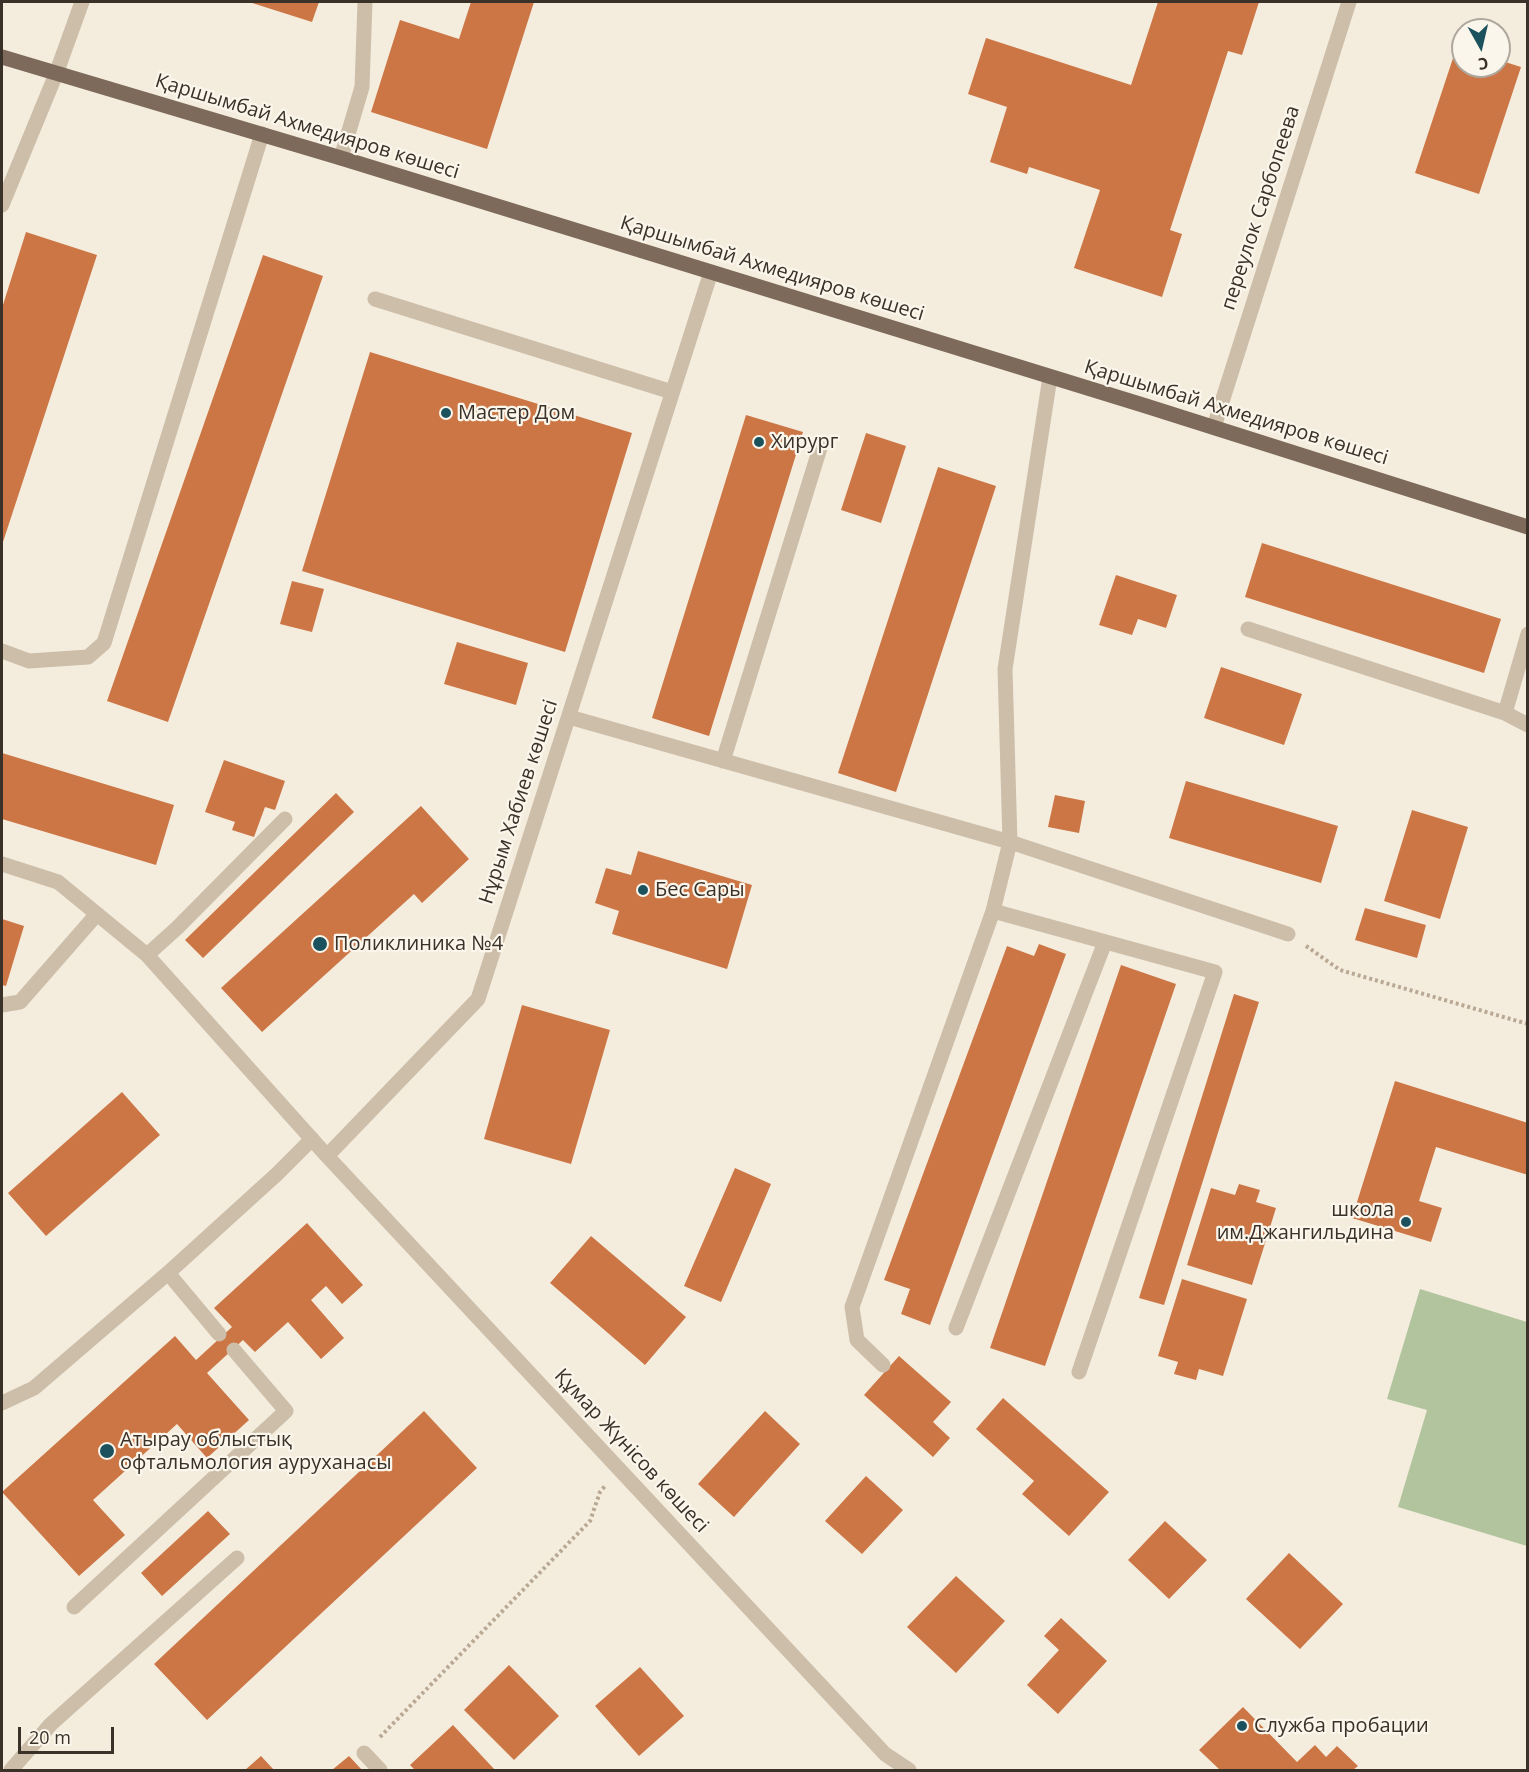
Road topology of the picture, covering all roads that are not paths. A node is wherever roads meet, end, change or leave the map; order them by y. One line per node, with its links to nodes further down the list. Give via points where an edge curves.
1 (82, 2): 5 (street)
2 (365, 2): 7 (street, via 362,87)
3 (1349, 2): 13 (street, переулок Сарбопеева)
4 (2, 57): 5 (main road, Қаршымбай Ахмедияров көшесі)
5 (56, 74): 6 (main road, Қаршымбай Ахмедияров көшесі); 8 (street)
6 (262, 134): 7 (main road, Қаршымбай Ахмедияров көшесі); 18 (street, via 104,643 88,657 30,661)
7 (341, 158): 9 (main road, Қаршымбай Ахмедияров көшесі)
8 (2, 200)
9 (711, 272): 11 (main road, Қаршымбай Ахмедияров көшесі); 12 (street, Нұрым Хабиев көшесі)
10 (375, 300): 12 (street)
11 (1050, 377): 13 (main road, Қаршымбай Ахмедияров көшесі); 24 (street, via 1005,669)
12 (672, 392): 20 (street, Нұрым Хабиев көшесі)
13 (1214, 427): 15 (main road, Қаршымбай Ахмедияров көшесі)
14 (820, 448): 22 (street)
15 (1527, 527)
16 (1248, 629): 19 (street)
17 (1527, 634): 19 (street)
18 (2, 651)
19 (1505, 713): 21 (street)
20 (568, 717): 22 (street); 33 (street, Нұрым Хабиев көшесі, via 478,999)
21 (1527, 725)
22 (723, 761): 24 (street)
23 (285, 819): 30 (street)
24 (1010, 843): 26 (street); 28 (street)
25 (2, 864): 27 (street, via 58,882)
26 (993, 911): 29 (street); 38 (street, via 852,1307 857,1340)
27 (97, 914): 30 (street); 31 (street, via 20,1002)
28 (1288, 934)
29 (1105, 942): 35 (street); 39 (street, via 1215,972)
30 (147, 955): 32 (street)
31 (2, 1005)
32 (312, 1139): 33 (street); 34 (street)
33 (327, 1156): 46 (street, Құмар Жүнісов көшесі, via 885,1754)
34 (168, 1274): 36 (street); 40 (street, via 34,1388)
35 (956, 1328)
36 (219, 1334)
37 (234, 1350): 42 (street, via 286,1411)
38 (883, 1365)
39 (1079, 1372)
40 (2, 1403)
41 (237, 1558): 44 (street, via 51,1724)
42 (74, 1607)
43 (364, 1753): 45 (street)
44 (12, 1770)
45 (380, 1770)
46 (909, 1770)

